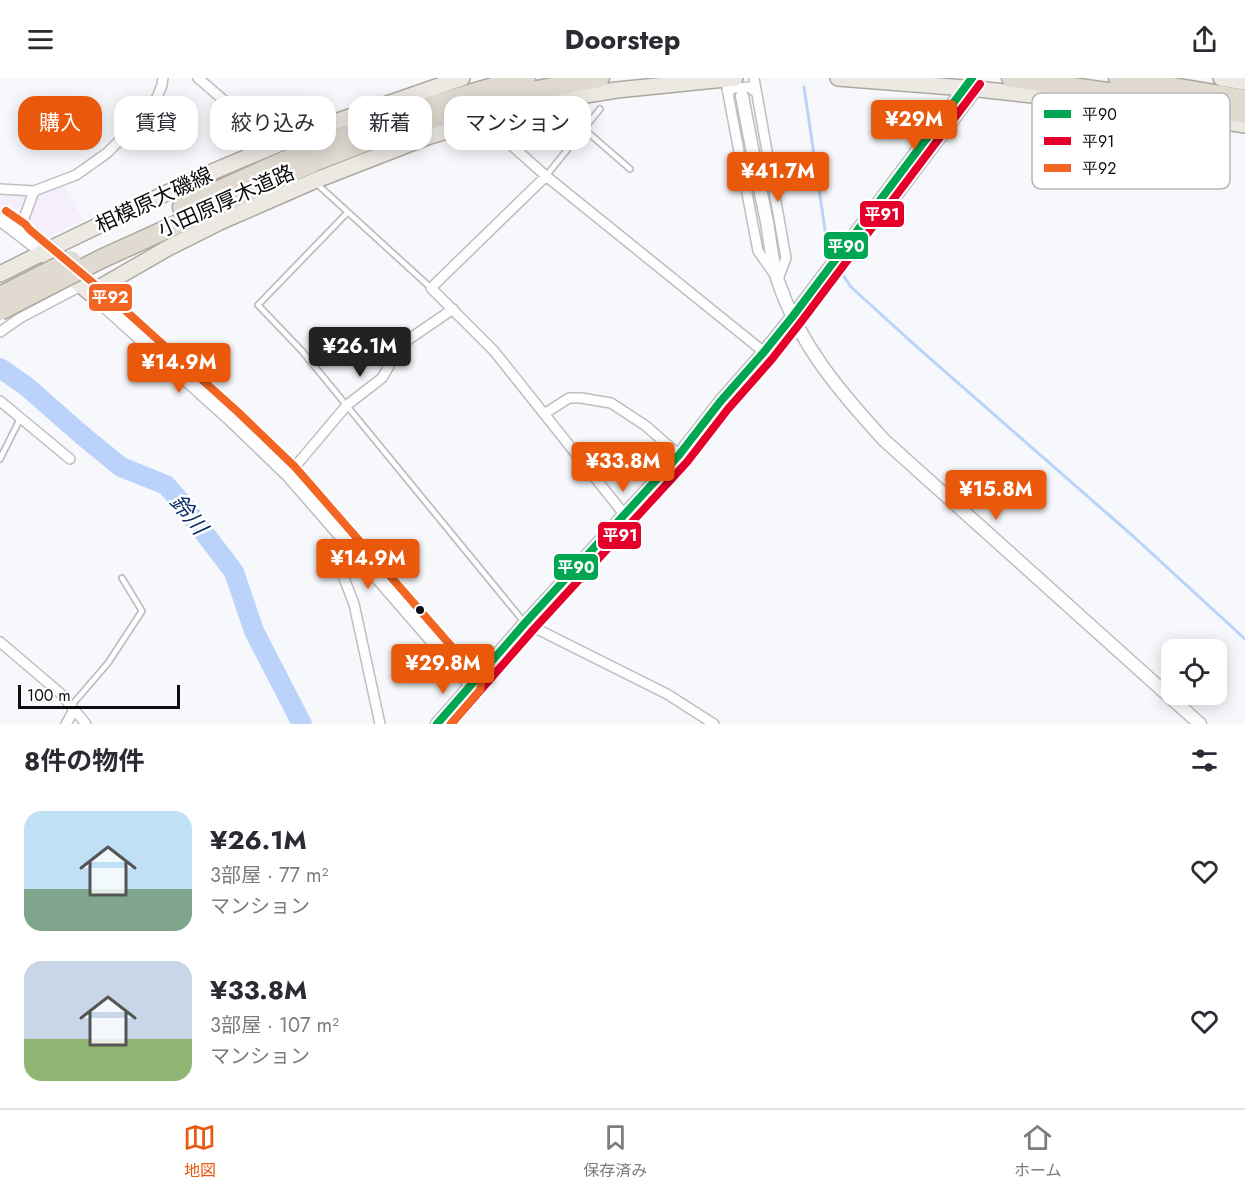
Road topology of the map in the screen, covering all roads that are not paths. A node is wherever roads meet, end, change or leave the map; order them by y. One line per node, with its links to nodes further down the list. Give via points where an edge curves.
1 (163, 78): 40 (street, via 149,110 107,153 76,175)
2 (198, 78): 18 (street)
3 (462, 78): 28 (main road, 相模原大磯線)
4 (526, 78): 46 (highway, 小田原厚木道路, via 392,118 312,149 218,190)
5 (600, 78): 46 (highway, 小田原厚木道路, via 532,91 397,130)
6 (754, 78): 14 (street)
7 (838, 78): 13 (main road)
8 (1011, 78): 15 (highway)
9 (1118, 78): 16 (highway)
10 (1221, 78): 11 (main road)
11 (1245, 82)
12 (729, 83): 14 (street, via 733,88 749,87); 19 (main road); 48 (street, via 758,251)
13 (978, 89): 17 (main road); 43 (street, via 898,195)
14 (756, 92): 48 (street, via 786,258)
15 (1114, 93)
16 (1209, 93)
17 (1032, 95)
18 (219, 96)
19 (580, 96)
20 (742, 96): 48 (street)
21 (958, 97): 43 (street)
22 (1230, 97): 23 (highway)
23 (1245, 99)
24 (600, 109): 27 (lane)
25 (1230, 112): 26 (highway)
26 (1245, 114)
27 (591, 120)
28 (336, 122)
29 (1230, 123): 30 (main road)
30 (1245, 125)
31 (444, 132): 38 (main road)
32 (591, 135): 36 (lane)
33 (264, 150): 45 (main road, 相模原大磯線)
34 (517, 150): 37 (street)
35 (567, 150): 37 (lane)
36 (630, 169)
37 (546, 176): 49 (street); 56 (street)
38 (314, 181): 41 (lane); 50 (main road, via 220,222)
39 (0, 189): 40 (street)
40 (34, 191): 44 (street)
41 (348, 212): 49 (lane); 58 (lane, via 258,305)
42 (0, 220): 44 (street)
43 (862, 224): 54 (street)
44 (19, 232): 45 (street)
45 (42, 252): 47 (main road, 相模原大磯線); 50 (main road)
46 (97, 254): 51 (highway, 小田原厚木道路, bridge); 53 (highway, 小田原厚木道路, bridge)
47 (0, 274)
48 (778, 279): 54 (street)
49 (431, 288): 52 (street)
50 (85, 289): 55 (street, via 20,318); 64 (street)
51 (0, 296)
52 (453, 309): 58 (street, via 402,344 382,378); 59 (street, via 494,351)
53 (0, 311)
54 (793, 316): 56 (street); 78 (street, via 832,381 884,440)
55 (0, 332)
56 (764, 352): 61 (street)
57 (0, 401): 60 (street)
58 (347, 405): 64 (street); 68 (lane)
59 (544, 414): 61 (street, via 569,398 611,403); 65 (street)
60 (20, 419): 62 (lane); 63 (street)
61 (679, 455): 65 (street)
62 (0, 459)
63 (70, 459)
64 (288, 475): 66 (street)
65 (624, 514): 68 (street)
66 (345, 541): 70 (street); 75 (street, via 335,555 354,604)
67 (122, 578): 71 (lane, via 142,610)
68 (525, 623): 70 (street); 72 (street, via 667,694)
69 (0, 642): 71 (street)
70 (471, 685): 76 (street)
71 (73, 708): 73 (street); 74 (street)
72 (701, 720): 77 (street)
73 (66, 724)
74 (86, 724)
75 (380, 724)
76 (437, 724)
77 (714, 724)
78 (1200, 724)

